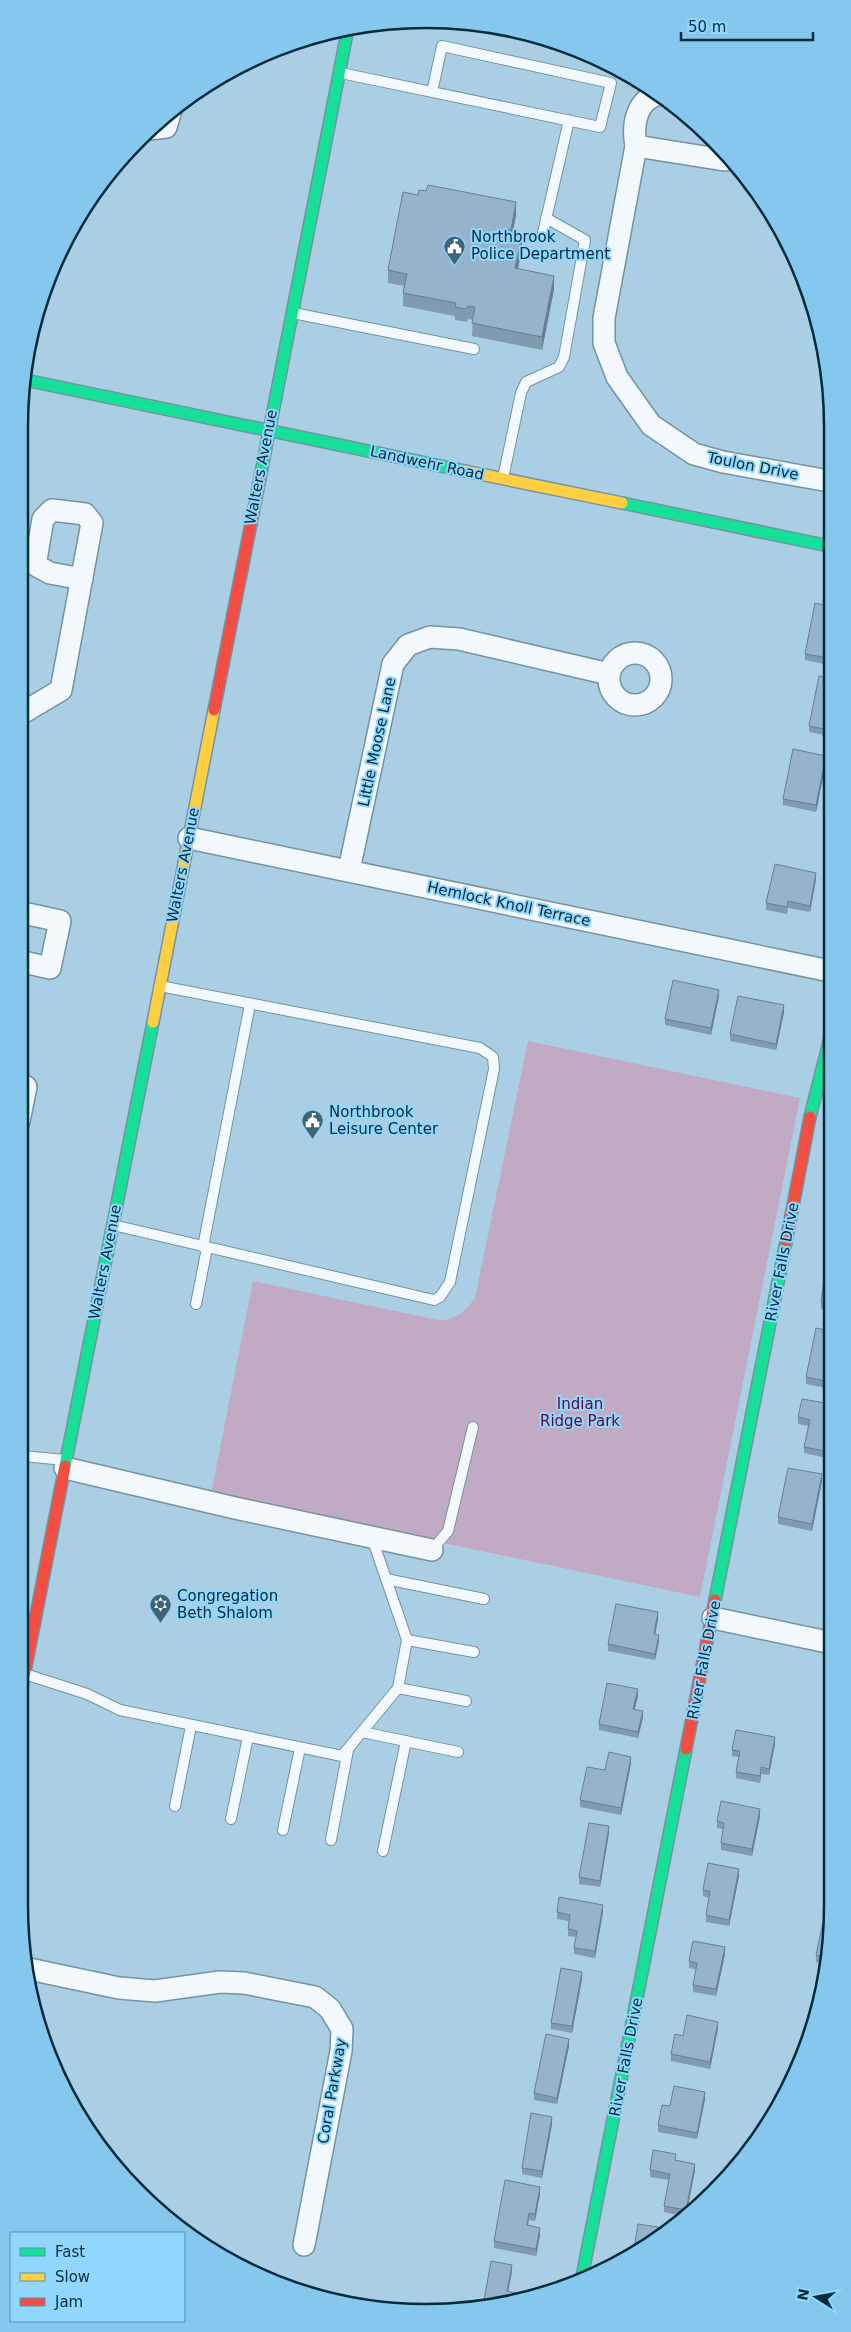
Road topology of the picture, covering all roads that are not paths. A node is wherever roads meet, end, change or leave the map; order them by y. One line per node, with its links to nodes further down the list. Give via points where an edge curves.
1 (347, 35): 2 (main road, Walters Avenue)
2 (339, 73): 3 (lane); 10 (main road, Walters Avenue)
3 (432, 92): 5 (lane); 5 (lane, via 442,46 611,83 600,127)
4 (649, 96): 6 (street, Toulon Drive, via 636,118)
5 (569, 120): 8 (lane)
6 (636, 146): 7 (street); 15 (street, Toulon Drive, via 604,318 604,343 617,377 651,425 694,454)
7 (721, 159)
8 (546, 218): 9 (lane); 14 (lane, via 585,240 564,357 558,367 526,382)
9 (542, 237)
10 (292, 313): 11 (lane); 13 (main road, Walters Avenue)
11 (474, 349)
12 (30, 381): 13 (main road, Landwehr Road)
13 (269, 430): 14 (main road, Landwehr Road); 20 (main road, Walters Avenue)
14 (502, 479): 16 (main road, Landwehr Road)
15 (824, 480)
16 (824, 545)
17 (82, 579): 19 (street, via 61,690)
18 (609, 674): 21 (street, Little Moose Lane, via 459,639 430,637 408,645 394,664)
19 (28, 710)
20 (188, 838): 21 (street, Hemlock Knoll Terrace); 25 (main road, Walters Avenue)
21 (349, 870): 24 (street, Hemlock Knoll Terrace)
22 (28, 914): 23 (street, via 60,921 50,968)
23 (28, 963)
24 (824, 970)
25 (160, 986): 26 (lane); 28 (main road, Walters Avenue)
26 (250, 1004): 29 (lane); 29 (lane, via 480,1048 493,1057 494,1069 450,1282 440,1297 434,1300)
27 (824, 1060): 38 (main road, River Falls Drive)
28 (112, 1224): 29 (lane); 33 (main road, Walters Avenue)
29 (205, 1248): 30 (lane)
30 (196, 1304)
31 (473, 1427): 35 (lane, via 448,1531)
32 (28, 1457): 33 (lane)
33 (65, 1464): 34 (street, via 234,1508); 42 (main road, Walters Avenue)
34 (372, 1537): 35 (street); 36 (lane)
35 (432, 1550)
36 (386, 1579): 37 (lane); 39 (lane)
37 (484, 1599)
38 (713, 1618): 40 (street); 60 (main road, River Falls Drive)
39 (407, 1640): 41 (lane); 44 (lane)
40 (824, 1641)
41 (474, 1652)
42 (28, 1654)
43 (28, 1675): 46 (lane, via 87,1694 120,1710)
44 (398, 1688): 45 (lane); 47 (lane)
45 (466, 1701)
46 (191, 1726): 48 (lane); 53 (lane)
47 (362, 1732): 49 (lane); 51 (lane)
48 (248, 1737): 50 (lane); 54 (lane)
49 (406, 1741): 52 (lane); 57 (lane)
50 (300, 1748): 51 (lane, via 342,1756); 55 (lane)
51 (348, 1748): 56 (lane)
52 (458, 1752)
53 (176, 1806)
54 (231, 1819)
55 (282, 1830)
56 (331, 1840)
57 (383, 1851)
58 (33, 1970): 59 (street, Coral Parkway, via 119,1988 155,1991 244,1982 315,1997 330,2009 342,2029 341,2051)
59 (304, 2244)
60 (583, 2272)

